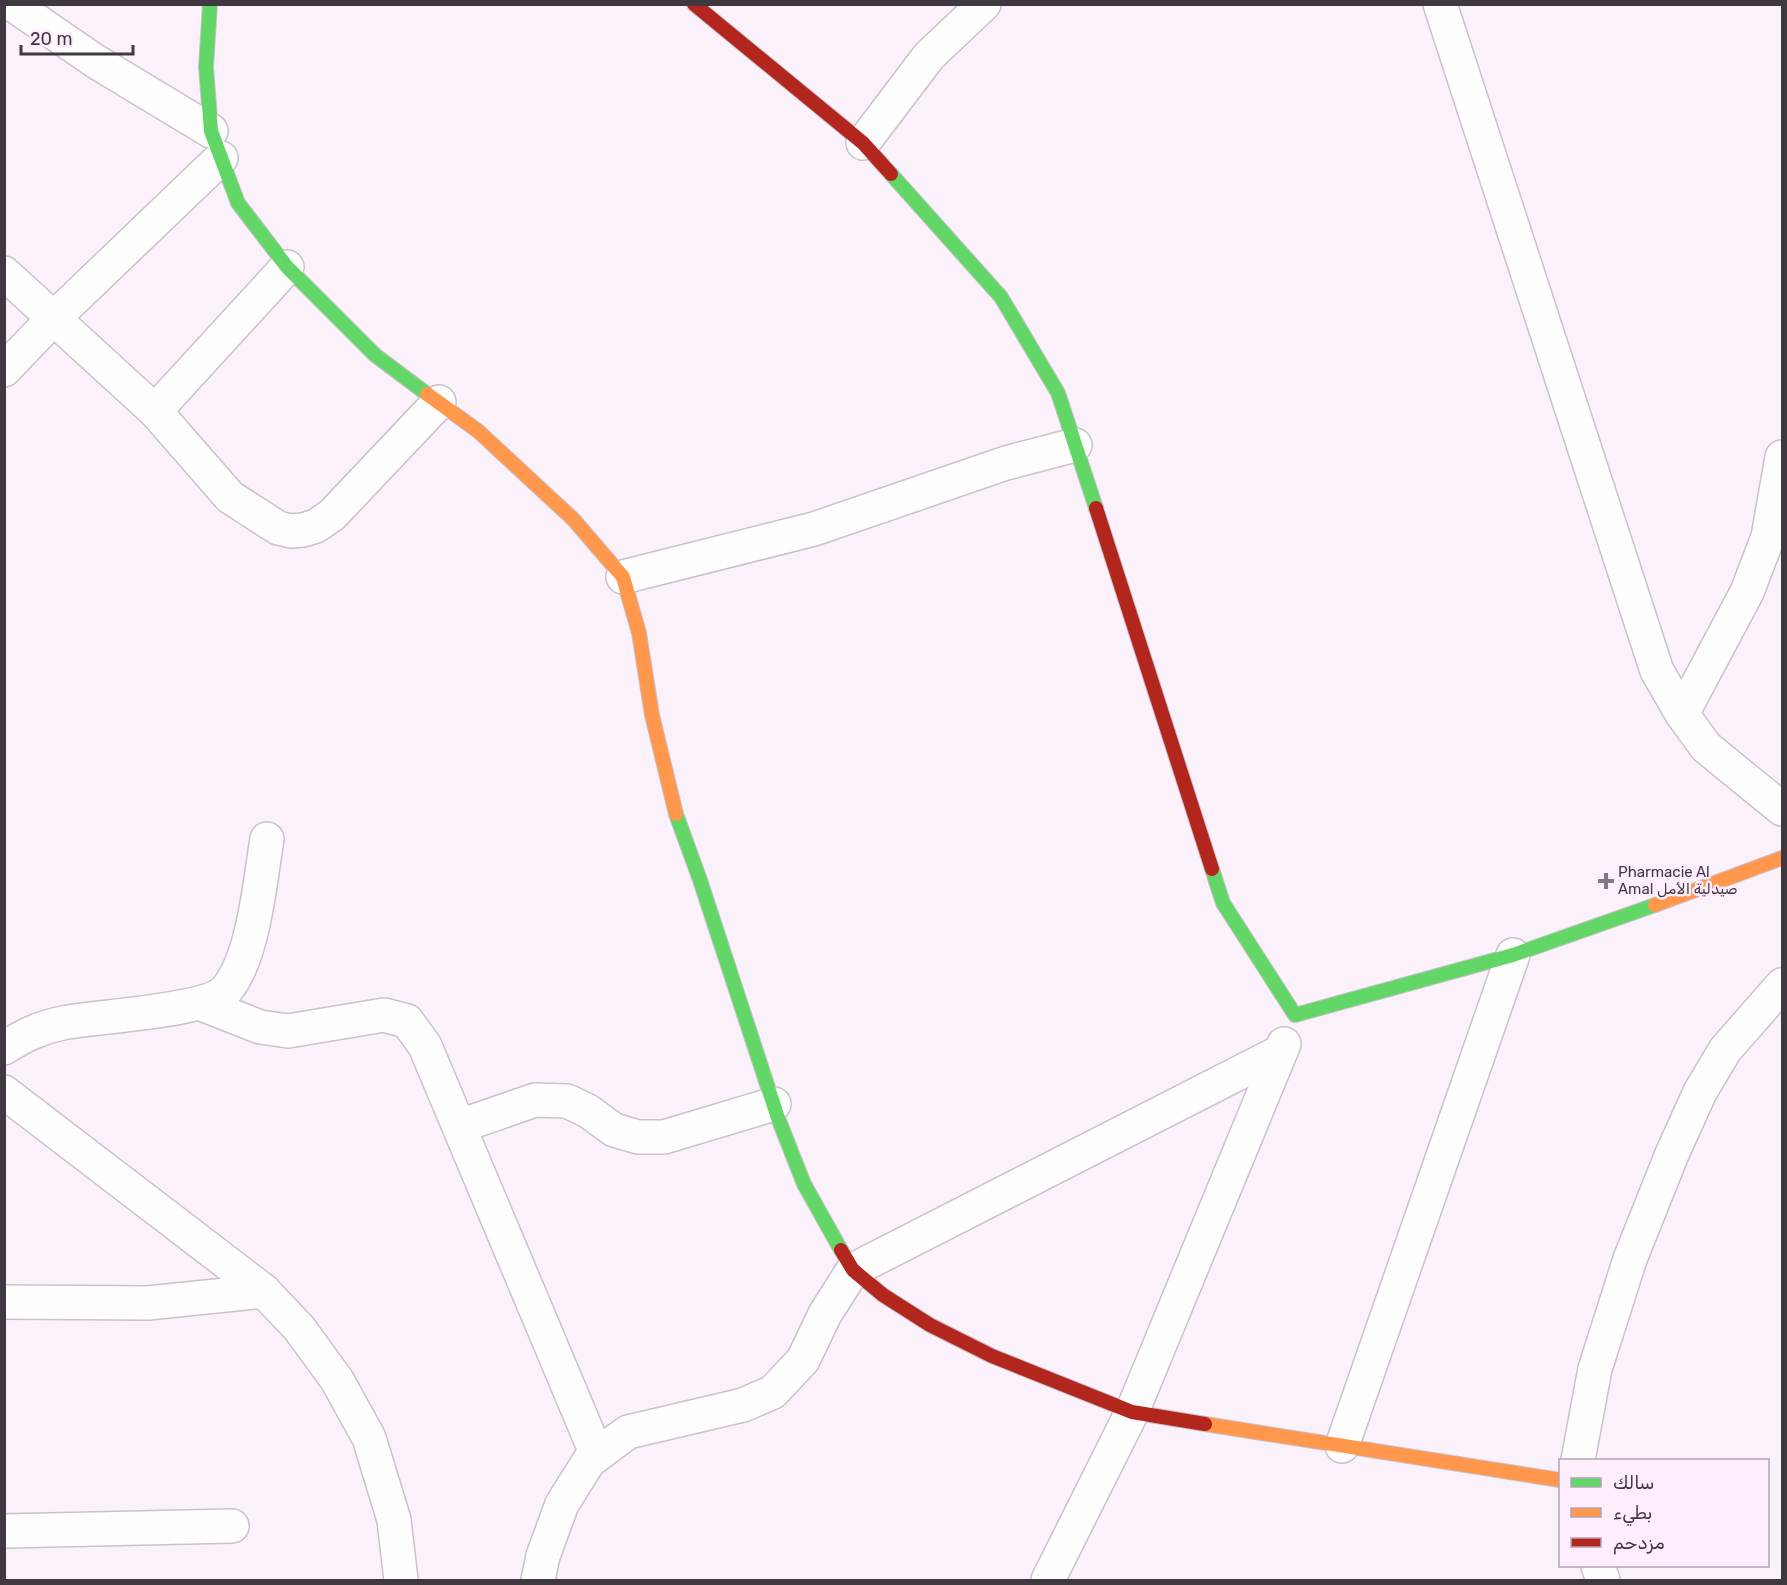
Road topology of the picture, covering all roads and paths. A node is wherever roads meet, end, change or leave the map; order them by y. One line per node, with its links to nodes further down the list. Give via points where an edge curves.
1 (12, 4): 7 (street)
2 (210, 4): 7 (street, via 206,67)
3 (694, 4): 6 (street)
4 (984, 4): 6 (street, via 929,56)
5 (1440, 4): 17 (street, via 1657,671)
6 (863, 143): 14 (street, via 1001,297 1058,393)
7 (216, 144): 8 (street, via 238,203); 10 (street)
8 (287, 267): 12 (street, via 375,356); 13 (street)
9 (4, 273): 10 (street)
10 (53, 319): 11 (street); 13 (street)
11 (4, 370)
12 (439, 402): 13 (street, via 332,515 303,530 278,528 230,497); 16 (street, via 478,431 573,519)
13 (155, 411)
14 (1075, 445): 16 (street, via 1006,463 814,529); 24 (street, via 1223,903)
15 (1782, 457): 17 (street, via 1768,537 1751,581)
16 (623, 577): 28 (street, via 639,633 652,715 673,806)
17 (1682, 714): 18 (street, via 1706,747)
18 (1782, 809)
19 (267, 840): 23 (street, via 253,928 238,972 226,991)
20 (1782, 858): 21 (street)
21 (1513, 954): 24 (street); 34 (street)
22 (1782, 985): 36 (street, via 1725,1050 1700,1092 1672,1154 1630,1259 1595,1369)
23 (199, 1003): 25 (street, via 64,1023 32,1031); 29 (street, via 260,1027 288,1031 384,1015 407,1022 425,1046)
24 (1295, 1015): 26 (street)
25 (4, 1048)
26 (1280, 1052): 30 (street); 33 (street)
27 (4, 1092): 31 (street)
28 (774, 1104): 29 (street, via 664,1137 638,1137 614,1130 567,1101 535,1100); 30 (street, via 804,1184)
29 (460, 1126): 35 (street)
30 (853, 1270): 33 (street, via 930,1325 992,1356); 35 (street, via 825,1314 804,1360 773,1392 743,1405 628,1432)
31 (264, 1291): 32 (street, via 148,1303); 40 (street, via 299,1328 330,1371 369,1438 394,1520)
32 (4, 1302)
33 (1132, 1412): 34 (street); 42 (street)
34 (1342, 1446): 37 (street)
35 (597, 1455): 41 (street, via 589,1461 562,1504)
36 (1578, 1459)
37 (1559, 1480)
38 (232, 1526): 39 (street)
39 (4, 1531)
40 (401, 1581)
41 (538, 1581)
42 (1048, 1581)

